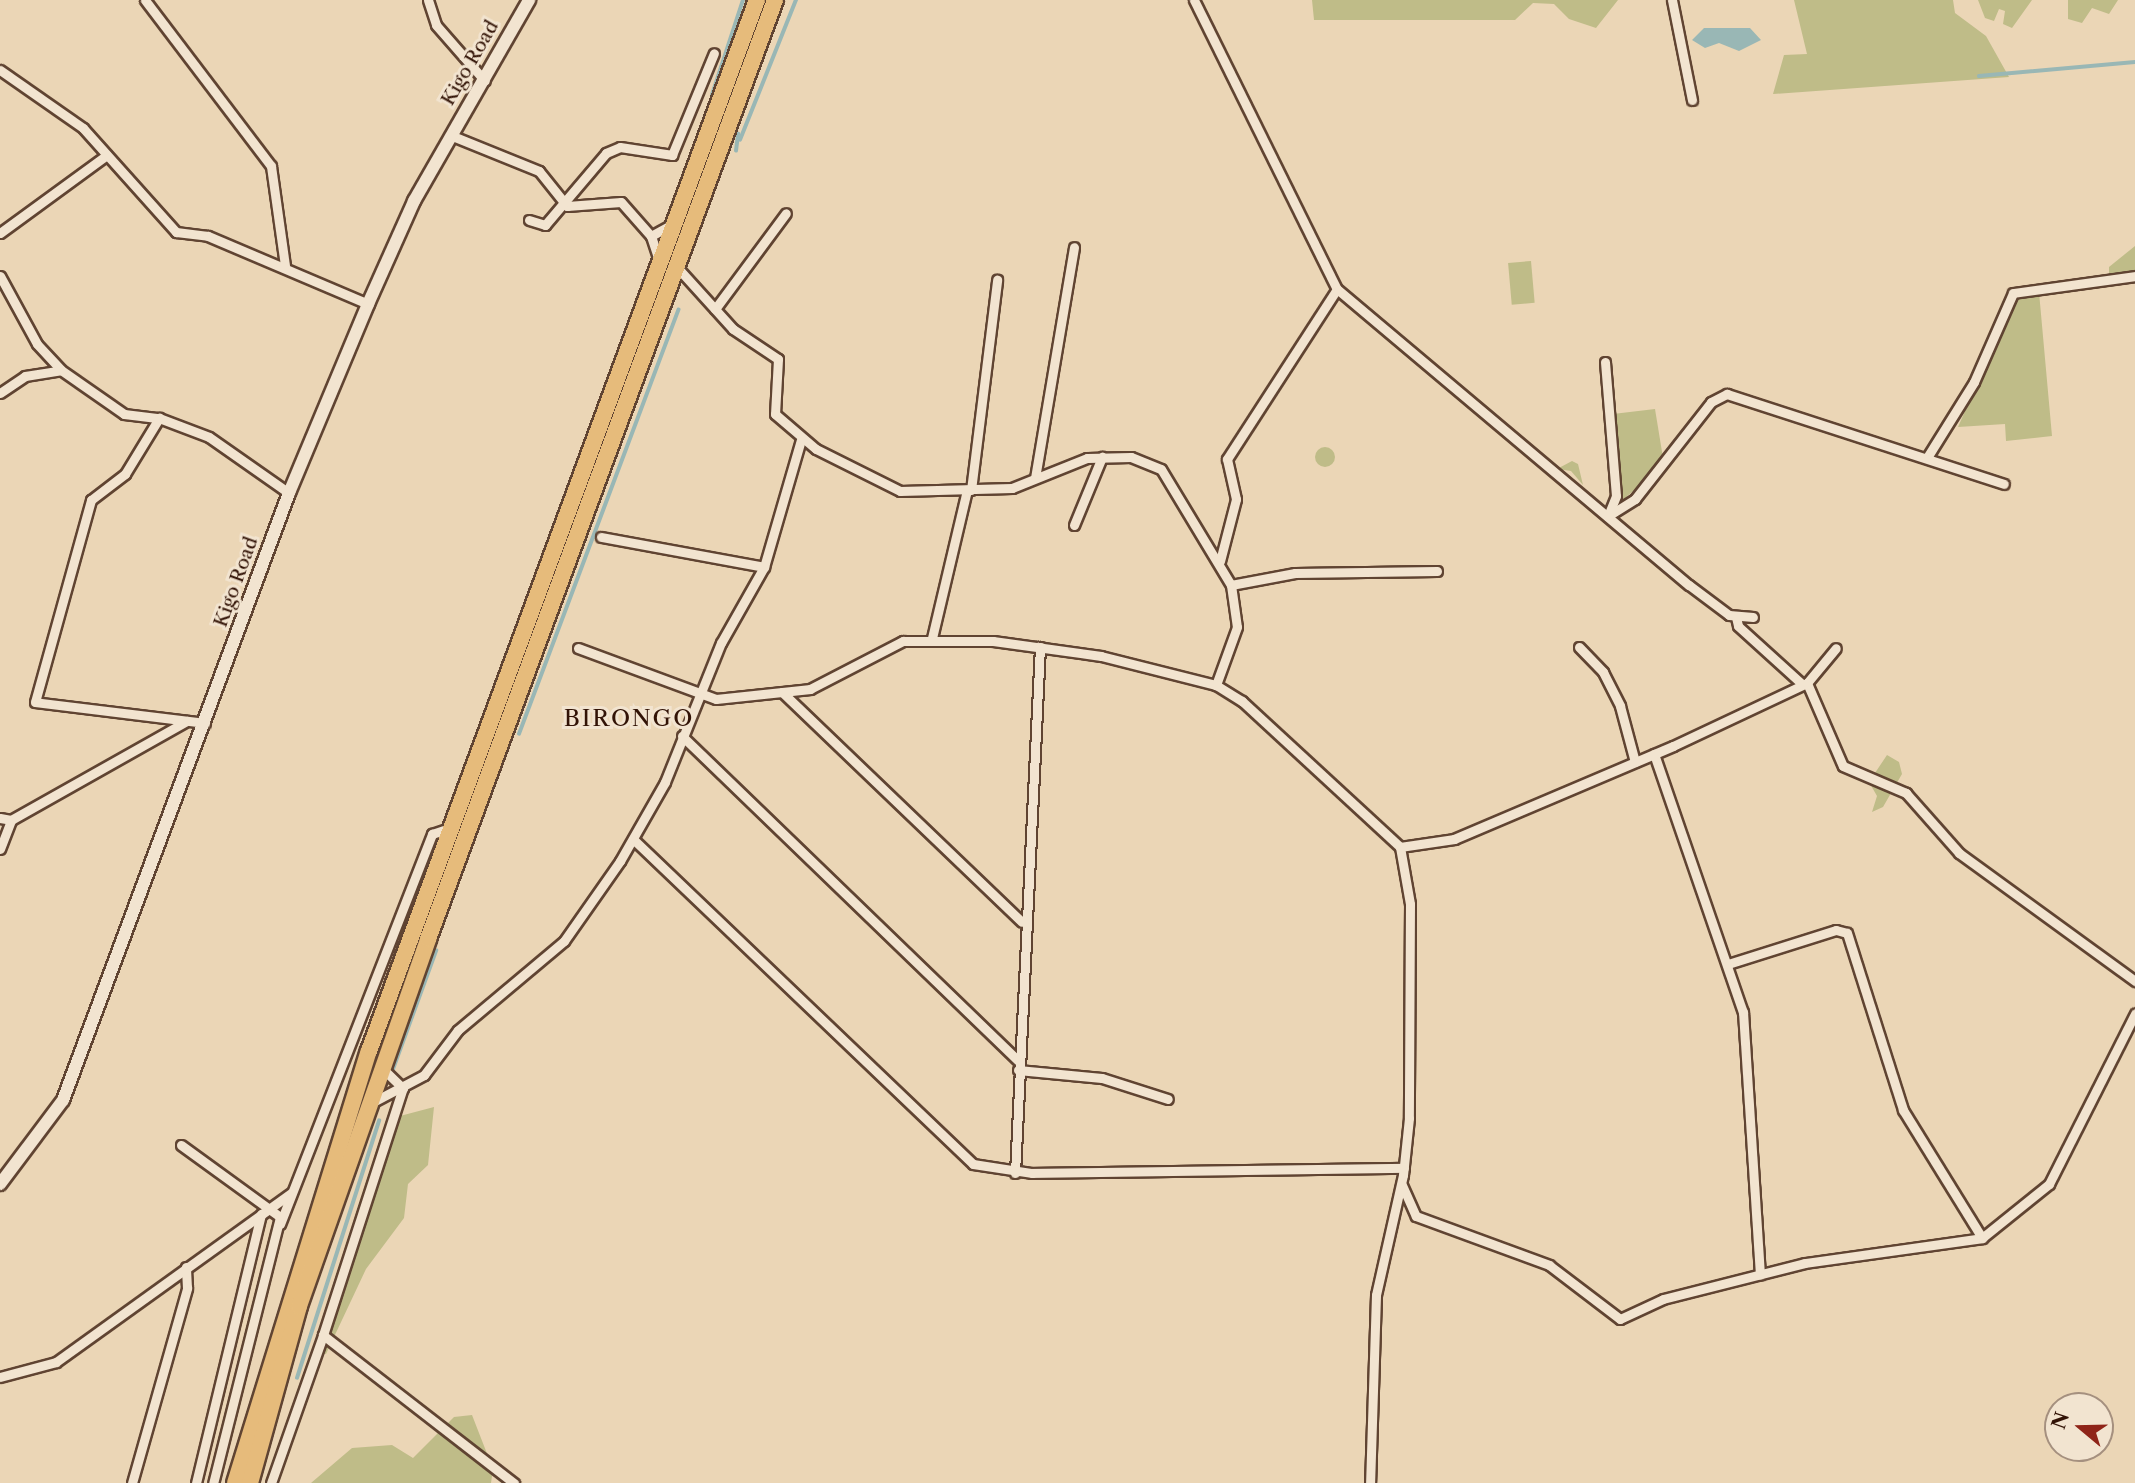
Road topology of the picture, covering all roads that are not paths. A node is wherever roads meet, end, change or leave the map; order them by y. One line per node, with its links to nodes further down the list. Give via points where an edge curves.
1 (145, 0): 21 (street, via 271,166)
2 (428, 0): 10 (street, via 436,25)
3 (529, 0): 10 (street, Kigo Road)
4 (757, 0): 17 (highway)
5 (775, 0): 22 (highway)
6 (1194, 0): 28 (street)
7 (1672, 0): 11 (street)
8 (714, 53): 14 (street, via 672,155 620,147 606,153)
9 (0, 70): 13 (street, via 83,128)
10 (485, 81): 12 (street, Kigo Road)
11 (1692, 100)
12 (450, 135): 14 (street, via 539,171); 29 (street, Kigo Road)
13 (107, 155): 18 (street); 21 (street, via 176,232 208,236)
14 (562, 204): 16 (street, via 545,225); 19 (street, via 578,209 616,199)
15 (786, 213): 30 (street)
16 (529, 220)
17 (677, 222): 19 (street); 22 (highway)
18 (0, 233)
19 (651, 236): 22 (street)
20 (1074, 247): 38 (street)
21 (285, 265): 29 (street)
22 (668, 266): 26 (street); 27 (highway); 67 (highway)
23 (0, 276): 32 (street, via 37,344)
24 (2135, 276): 36 (street, via 2013,293 1975,382)
25 (996, 280): 40 (street)
26 (694, 287): 27 (street); 30 (street)
27 (668, 289): 76 (highway)
28 (1337, 289): 42 (street); 45 (street, via 1227,458 1236,499)
29 (368, 304): 41 (street, Kigo Road)
30 (715, 309): 35 (street, via 778,359 772,404)
31 (1605, 362): 42 (street, via 1616,496)
32 (61, 370): 33 (street, via 25,376); 34 (street, via 124,414)
33 (0, 393)
34 (159, 418): 41 (street, via 209,437); 60 (street, via 125,474 91,500 35,702)
35 (801, 440): 40 (street, via 900,491); 46 (street)
36 (1928, 456): 39 (street); 42 (street, via 1727,394 1711,402 1635,499)
37 (1102, 457): 38 (street, via 1072,460); 43 (street); 45 (street, via 1142,459 1161,469 1175,484 1191,529)
38 (1035, 478): 40 (street, via 1012,488)
39 (2004, 484)
40 (969, 490): 51 (street)
41 (289, 493): 61 (street, Kigo Road)
42 (1608, 516): 49 (street)
43 (1074, 525)
44 (601, 537): 46 (street)
45 (1220, 561): 48 (street)
46 (764, 567): 59 (street)
47 (1437, 571): 48 (street, via 1295,573)
48 (1230, 585): 57 (street, via 1237,627)
49 (1736, 617): 50 (street); 56 (street, via 1738,626)
50 (1753, 617)
51 (932, 638): 52 (street); 58 (street, via 885,647 810,689)
52 (1040, 647): 57 (street); 71 (street)
53 (1579, 647): 64 (street, via 1603,672 1620,706)
54 (578, 648): 59 (street)
55 (1836, 648): 56 (street)
56 (1804, 684): 63 (street); 73 (street, via 1843,766 1906,793 1954,849)
57 (1216, 685): 69 (street, via 1261,715)
58 (782, 692): 59 (street); 71 (street)
59 (699, 695): 62 (street)
60 (187, 721): 61 (street); 66 (street)
61 (205, 723): 84 (street, Kigo Road, via 63,1100)
62 (682, 736): 68 (street); 75 (street)
63 (1654, 754): 64 (street); 72 (street)
64 (1635, 762): 69 (street, via 1454,839)
65 (0, 818): 66 (street)
66 (11, 820): 70 (street)
67 (452, 827): 85 (street, via 432,834); 97 (highway, via 306,1240)
68 (633, 839): 77 (street, via 564,941 458,1030 424,1075); 82 (street, via 973,1164)
69 (1400, 847): 81 (street, via 1410,904)
70 (0, 849)
71 (1022, 922): 75 (street)
72 (1728, 964): 89 (street, via 1836,930 1847,933 1903,1110); 91 (street, via 1743,1012)
73 (2135, 981)
74 (2135, 1014): 89 (street, via 2049,1184)
75 (1018, 1066): 78 (street, via 1102,1079); 82 (street)
76 (382, 1068): 77 (street, via 389,1082); 79 (highway)
77 (403, 1088): 79 (street); 92 (street)
78 (1168, 1099)
79 (369, 1104): 98 (highway, via 283,1355)
80 (181, 1145): 86 (street)
81 (1404, 1168): 82 (street); 83 (street)
82 (1014, 1172)
83 (1402, 1183): 91 (street, via 1416,1216 1549,1265 1620,1319 1663,1299); 101 (street, via 1376,1295)
84 (0, 1184)
85 (296, 1187): 86 (street); 88 (street)
86 (270, 1209): 87 (street); 88 (street)
87 (261, 1214): 90 (street); 95 (street)
88 (280, 1224): 96 (street)
89 (1982, 1238): 91 (street)
90 (186, 1267): 93 (street, via 56,1362); 94 (street, via 187,1288)
91 (1760, 1274)
92 (323, 1335): 99 (street); 100 (street)
93 (0, 1377)
94 (132, 1483)
95 (196, 1483)
96 (213, 1483)
97 (235, 1483)
98 (250, 1483)
99 (271, 1483)
100 (514, 1483)
101 (1370, 1483)

